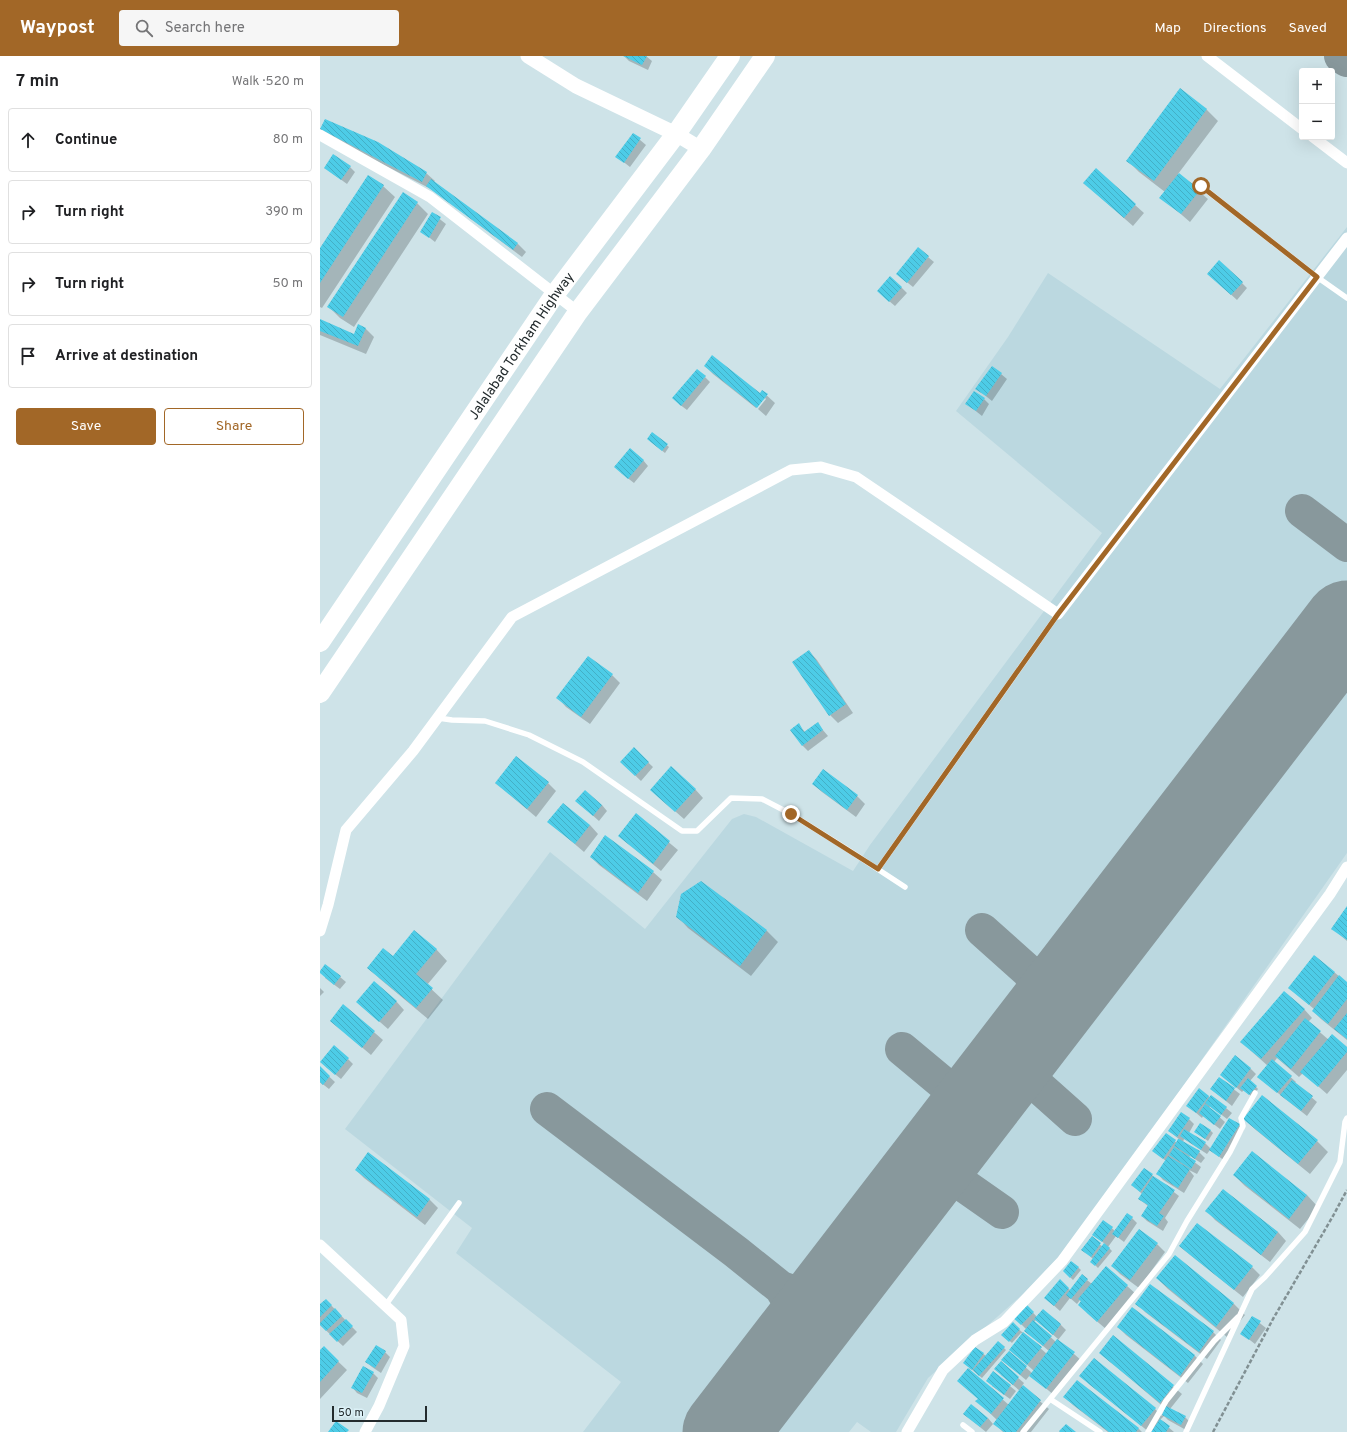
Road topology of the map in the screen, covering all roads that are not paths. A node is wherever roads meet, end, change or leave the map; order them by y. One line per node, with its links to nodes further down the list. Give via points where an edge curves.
1 (528, 56): 6 (street, via 576,86)
2 (730, 56): 6 (highway, Jalalabad Torkham Highway)
3 (764, 56): 9 (highway)
4 (1207, 56): 5 (street)
5 (1299, 127)
6 (676, 134): 9 (street); 14 (highway, Jalalabad Torkham Highway)
7 (320, 135): 14 (street, via 430,197)
8 (1317, 140): 10 (street)
9 (701, 149): 16 (highway)
10 (1347, 163)
11 (1201, 186): 13 (lane)
12 (1347, 238): 13 (street)
13 (1317, 277): 15 (lane); 17 (street)
14 (555, 294): 16 (street); 18 (highway, Jalalabad Torkham Highway)
15 (1347, 298)
16 (578, 312): 19 (highway)
17 (1058, 614): 20 (street, via 856,477 822,468 791,470 512,617); 22 (lane)
18 (320, 642)
19 (320, 693)
20 (438, 718): 22 (lane, via 485,721 529,735 583,762 682,831 697,831 731,798 762,799 791,814); 24 (street, via 346,830)
21 (1347, 867): 34 (street, via 1330,894 1062,1261 1004,1322 975,1340 943,1370)
22 (878, 869): 23 (lane)
23 (905, 887)
24 (320, 931)
25 (1255, 1093): 31 (lane, via 1241,1118 1243,1126 1230,1152 1169,1254)
26 (1347, 1118): 30 (lane, via 1340,1162 1305,1232 1252,1289)
27 (459, 1203): 29 (lane)
28 (320, 1245): 29 (street)
29 (385, 1306): 33 (street, via 401,1320 404,1346 379,1406)
30 (1241, 1314): 38 (lane, via 1214,1341 1166,1401); 39 (lane)
31 (1050, 1399): 36 (lane); 37 (lane)
32 (963, 1425): 35 (lane)
33 (365, 1432)
34 (907, 1432)
35 (972, 1432)
36 (1023, 1432)
37 (1100, 1432)
38 (1148, 1432)
39 (1186, 1432)

